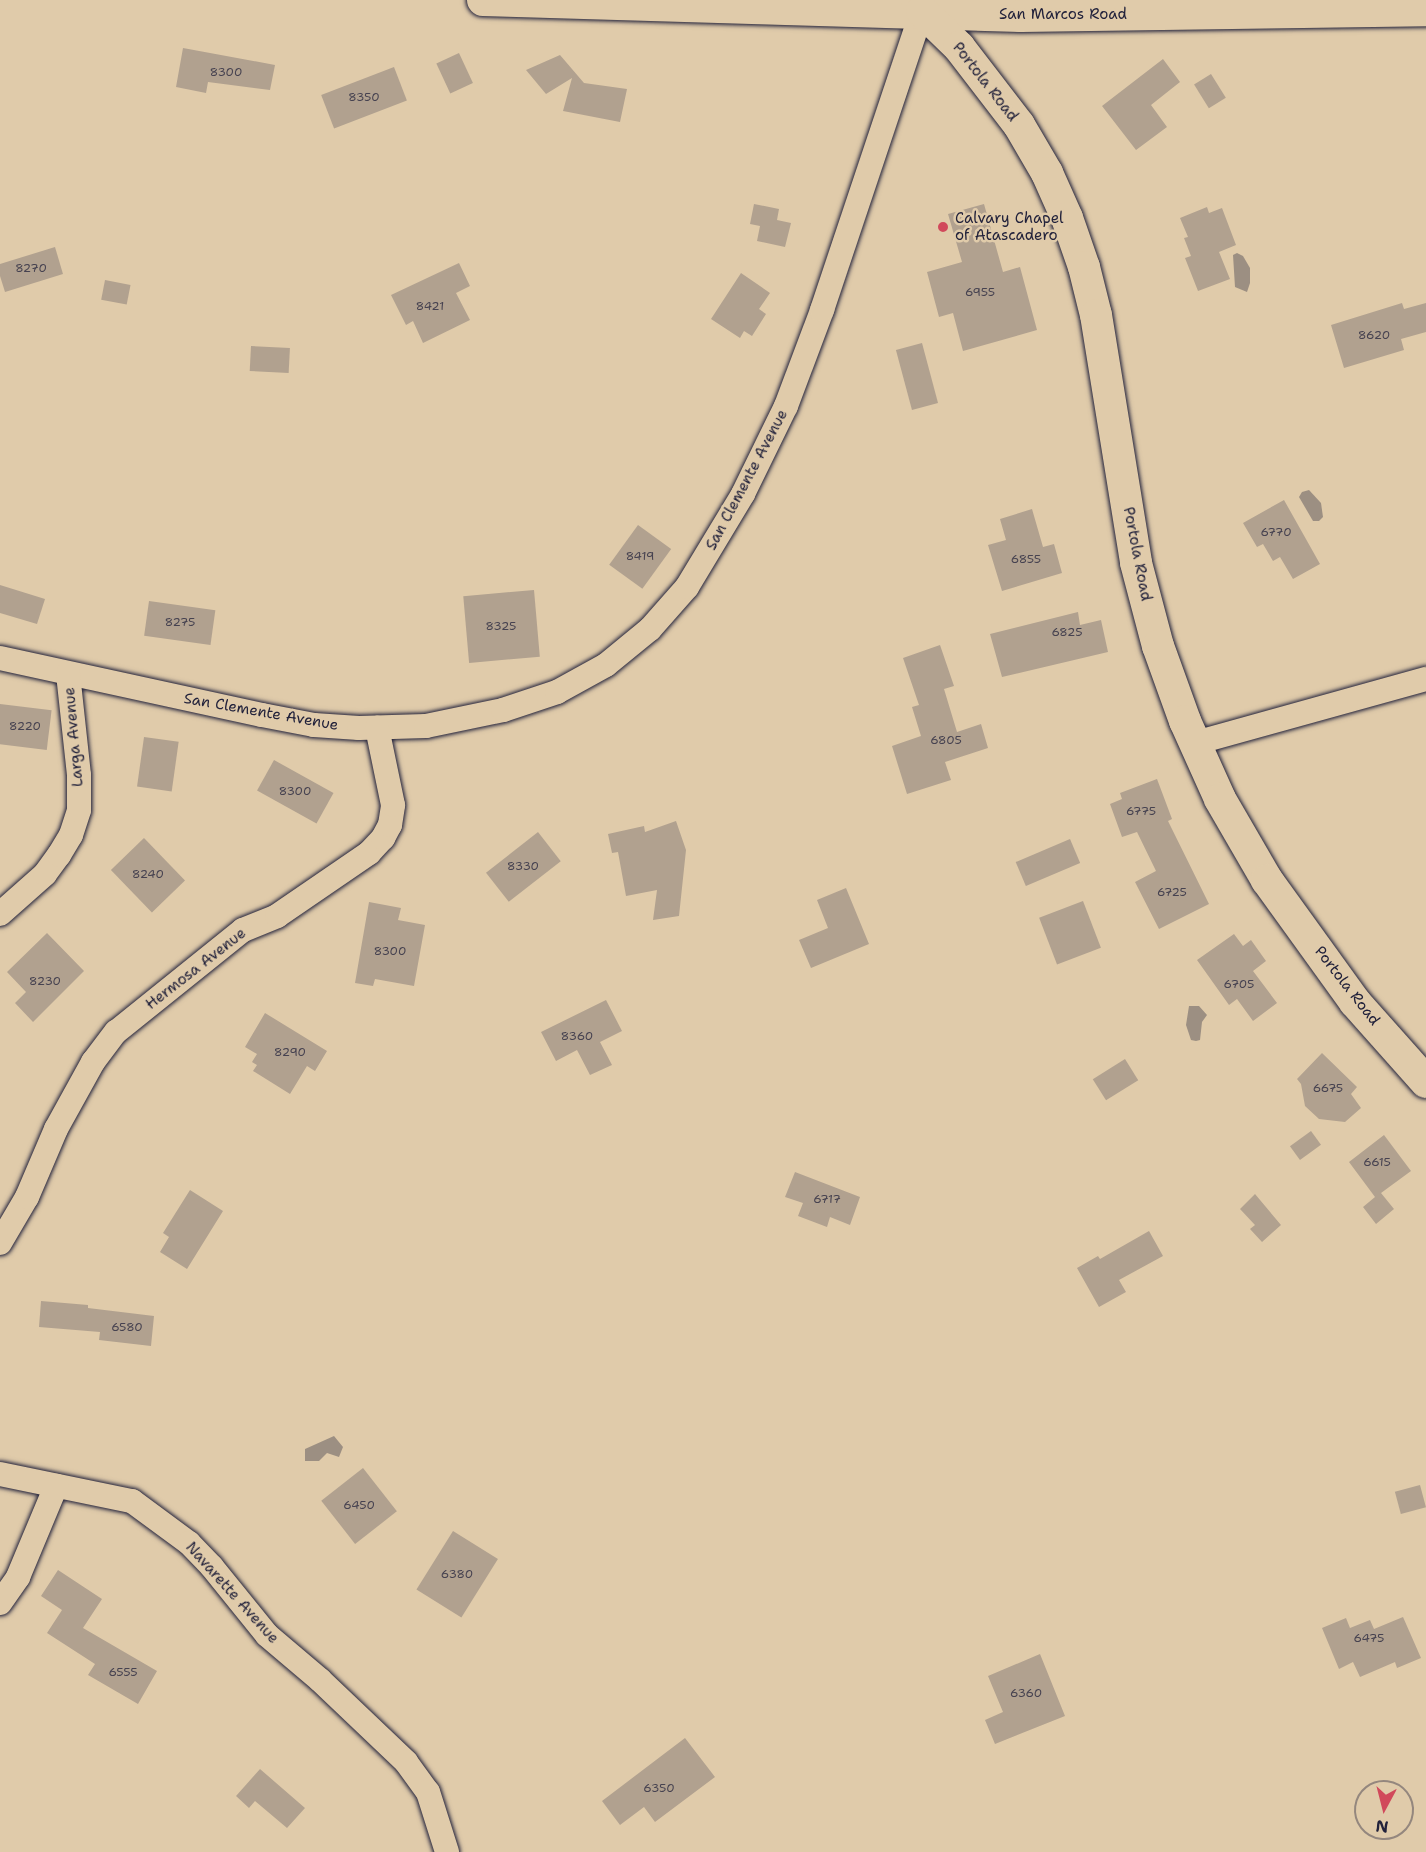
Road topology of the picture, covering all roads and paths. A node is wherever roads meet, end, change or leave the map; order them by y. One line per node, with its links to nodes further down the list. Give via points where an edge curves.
1 (483, 0): 2 (street, San Marcos Road)
2 (920, 6): 3 (street, San Marcos Road, via 1021,16); 7 (street, San Clemente Avenue, via 822,310 786,406 743,494 687,587 629,648 582,680 556,692 475,717 426,726); 8 (street, Portola Road, via 959,47 1019,125 1067,218 1096,315 1136,563 1158,646)
3 (1418, 7)
4 (0, 658): 5 (street, San Clemente Avenue)
5 (68, 674): 7 (street, San Clemente Avenue, via 314,725); 9 (street, Larga Avenue, via 79,775 79,810 72,835 45,874)
6 (1426, 679): 8 (street)
7 (377, 728): 11 (street, Hermosa Avenue, via 393,804 390,825 383,838 369,853 277,916 243,930 116,1032 93,1062 56,1129 27,1197)
8 (1195, 743): 10 (street, Portola Road, via 1220,799 1267,880 1355,1002)
9 (0, 914)
10 (1426, 1082)
11 (0, 1243)
12 (0, 1474): 13 (street, Navarette Avenue)
13 (56, 1486): 14 (street, via 18,1577); 15 (street, Navarette Avenue, via 132,1501 189,1543 267,1635 406,1762 428,1792)
14 (0, 1603)
15 (447, 1852)

